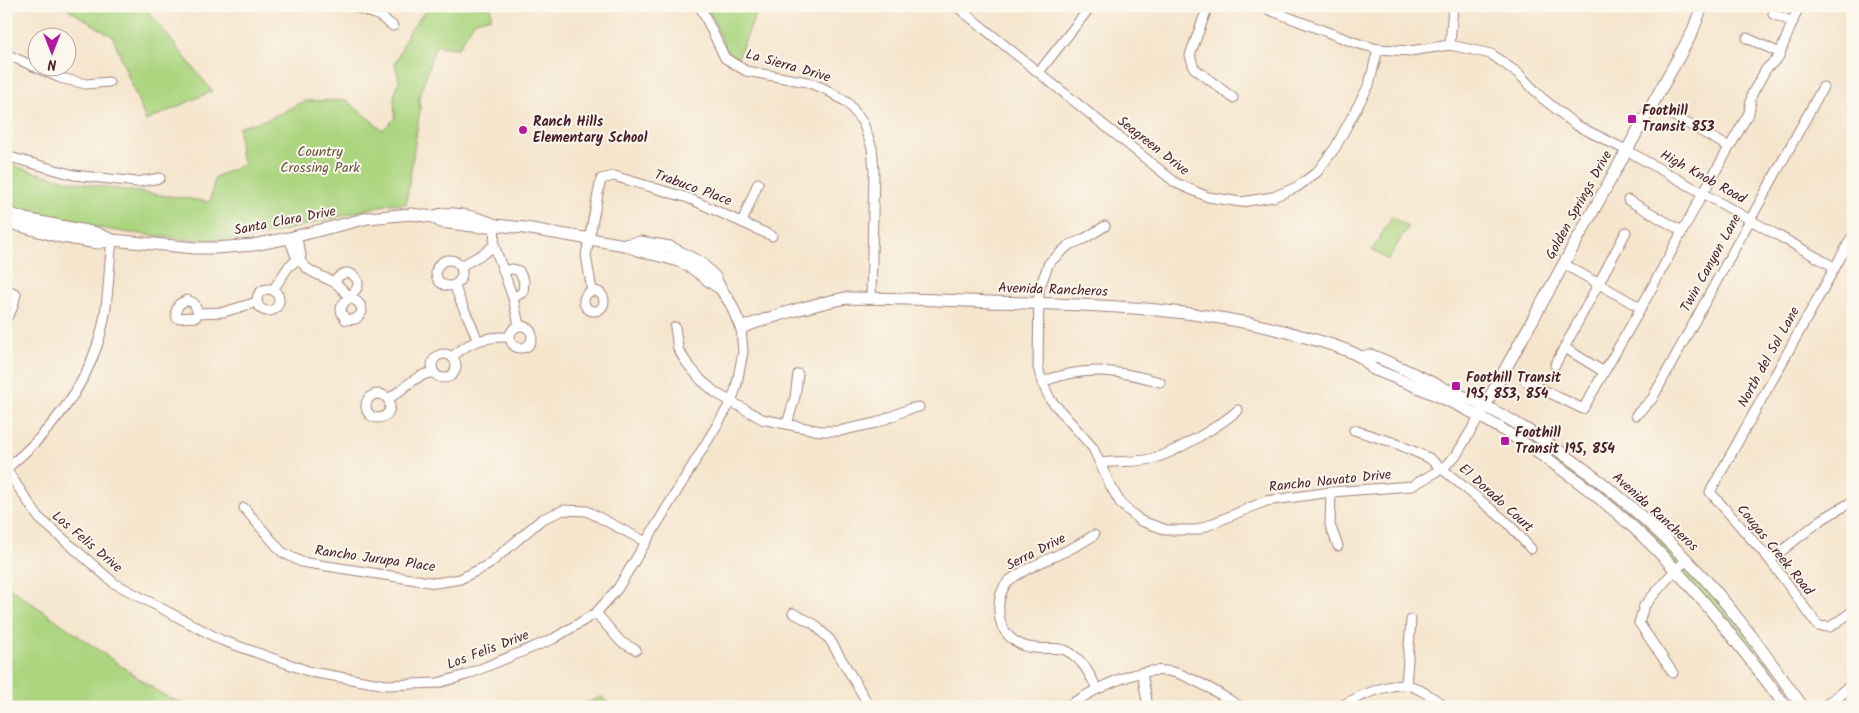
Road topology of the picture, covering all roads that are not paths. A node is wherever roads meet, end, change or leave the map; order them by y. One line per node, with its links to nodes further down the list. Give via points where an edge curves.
1 (353, 6): 12 (street, via 378,15)
2 (700, 6): 56 (street, La Sierra Drive, via 724,58 746,71 807,82 825,89 848,102 863,123 872,148 874,170)
3 (1091, 6): 18 (street)
4 (1208, 6): 21 (street, via 1190,55 1194,68)
5 (1259, 6): 15 (street, High Knob Road, via 1356,44)
6 (1453, 6): 14 (street)
7 (1702, 6): 24 (main road, Golden Springs Drive, via 1692,33)
8 (1799, 6): 11 (street)
9 (958, 7): 18 (street, Seagreen Drive)
10 (1773, 14): 11 (street)
11 (1793, 22): 16 (street)
12 (393, 26)
13 (1747, 38): 16 (street)
14 (1450, 45): 15 (street, High Knob Road, via 1410,51); 24 (street, High Knob Road, via 1491,54 1519,74 1542,98 1576,125)
15 (1378, 49): 18 (street, Seagreen Drive, via 1370,85 1335,148 1317,172 1297,187 1241,202 1208,197 1176,184)
16 (1780, 53): 23 (street, via 1766,69 1752,94 1749,113)
17 (6, 54): 19 (street, via 60,78 86,84)
18 (1038, 72)
19 (110, 82)
20 (1823, 87): 31 (street, Twin Canyon Lane)
21 (1233, 98)
22 (1674, 116): 23 (street)
23 (1729, 147): 28 (street)
24 (1626, 150): 28 (street, High Knob Road); 45 (main road, Golden Springs Drive)
25 (6, 156): 26 (street, via 74,175 136,182)
26 (160, 178)
27 (758, 183): 33 (street)
28 (1703, 192): 31 (street, High Knob Road); 36 (street)
29 (1628, 200): 36 (street)
30 (6, 212): 42 (main road, via 96,233)
31 (1751, 220): 47 (street, High Knob Road); 82 (street, Twin Canyon Lane, via 1652,399)
32 (6, 222): 42 (main road, via 97,243)
33 (742, 222): 39 (street, Trabuco Place); 41 (street, Trabuco Place, via 688,198 614,176 601,179)
34 (495, 225): 40 (main road, Santa Clara Drive, via 481,227 441,222 433,217 411,214 368,218); 41 (main road, Santa Clara Drive); 43 (street)
35 (1105, 226): 58 (street, Rancho Navato Drive, via 1069,245 1049,262 1039,289)
36 (1682, 231): 59 (street)
37 (1626, 232): 50 (street)
38 (1853, 235): 47 (street, North del Sol Lane)
39 (772, 236)
40 (292, 237): 42 (main road, Santa Clara Drive, via 216,248); 44 (street)
41 (589, 239): 54 (street, via 586,255); 64 (main road, Santa Clara Drive, via 625,245 684,263 720,288)
42 (112, 240): 88 (street, via 104,315 89,366 46,433)
43 (494, 245): 46 (street); 48 (street)
44 (300, 259): 49 (street, via 307,269); 53 (street, via 289,266)
45 (1564, 264): 50 (street); 79 (main road, Golden Springs Drive)
46 (461, 266): 51 (street, via 462,277); 51 (street, via 448,259 437,268 436,274 441,283)
47 (1834, 267): 90 (street, North del Sol Lane)
48 (504, 270): 55 (street); 55 (street, via 519,271 524,281 523,292)
49 (334, 282): 49 (street, via 341,274 350,273 354,275 357,286 350,298)
50 (1599, 284): 59 (street); 67 (street)
51 (454, 285): 66 (street)
52 (6, 289): 61 (street, via 16,294)
53 (273, 290): 57 (street, via 262,291); 57 (street, via 279,298 274,309 262,309)
54 (592, 291)
55 (513, 298): 62 (street)
56 (871, 298): 58 (main road, Avenida Rancheros); 64 (main road, Avenida Rancheros, via 846,298 815,304)
57 (257, 302): 60 (street, via 224,312)
58 (1039, 303): 69 (main road, Avenida Rancheros, via 1136,308 1224,319 1282,330); 75 (street, Rancho Navato Drive, via 1037,349)
59 (1641, 308): 72 (street)
60 (198, 313)
61 (6, 319)
62 (519, 325): 65 (street); 65 (street, via 531,332 529,345 520,349 515,347)
63 (675, 327): 78 (street, via 678,349 686,362 701,380)
64 (741, 328): 78 (street, Los Felis Drive, via 743,352)
65 (510, 337): 66 (street)
66 (477, 340): 68 (street)
67 (1565, 348): 70 (street); 72 (street)
68 (452, 357): 71 (street, via 440,354 435,357); 71 (street, via 456,367 452,375 442,377)
69 (1361, 358): 79 (main road, Avenida Rancheros, via 1371,355); 83 (main road, Avenida Rancheros, via 1373,369)
70 (1555, 365)
71 (434, 372): 77 (street, via 412,380)
72 (1604, 372): 74 (street, via 1583,409)
73 (798, 374): 84 (street)
74 (1525, 381)
75 (1042, 382): 76 (street, via 1073,372 1090,371 1124,373); 86 (street, Rancho Navato Drive, via 1050,398 1084,436)
76 (1160, 382)
77 (388, 399)
78 (731, 402): 84 (street, via 762,419); 94 (street, Los Felis Drive)
79 (1485, 406): 83 (main road, Golden Springs Drive); 97 (main road, Avenida Rancheros, via 1561,454 1612,492)
80 (919, 407): 84 (street, via 876,423 839,431 820,431)
81 (1238, 410): 86 (street, via 1221,424 1164,455 1140,461)
82 (1636, 416)
83 (1479, 417): 87 (street, Rancho Navato Drive, via 1457,454); 99 (main road, Avenida Rancheros, via 1512,436 1589,492 1633,528)
84 (787, 424)
85 (1354, 430): 87 (street, El Dorado Court, via 1413,449)
86 (1101, 463): 89 (street, Rancho Navato Drive, via 1122,504 1141,521 1167,530 1197,530 1266,501)
87 (1443, 468): 89 (street, Rancho Navato Drive, via 1412,486); 96 (street, El Dorado Court, via 1509,524)
88 (6, 469): 101 (street, Los Felis Drive, via 39,518 114,584 220,640 312,672 386,685 438,683 466,675 553,639)
89 (1331, 492): 95 (street, via 1330,525)
90 (1710, 492): 98 (street, Cougas Creek Road)
91 (1853, 501): 98 (street, via 1821,520)
92 (244, 508): 94 (street, Rancho Jurupa Place, via 282,552 300,562 436,583 460,579 488,565 542,519 564,510 587,511)
93 (1094, 535): 109 (street, Serra Drive, via 1008,582 998,601 999,621 1007,636 1020,644 1036,648 1058,647 1072,654 1086,668)
94 (646, 542): 101 (street, Los Felis Drive, via 618,588)
95 (1338, 546)
96 (1531, 549)
97 (1687, 560): 99 (street); 118 (main road, Avenida Rancheros, via 1740,621)
98 (1770, 560): 100 (street, Cougas Creek Road, via 1818,626 1830,627)
99 (1675, 570): 106 (street, via 1644,606 1639,623); 117 (main road, Avenida Rancheros)
100 (1853, 611)
101 (596, 613): 104 (street, via 621,642)
102 (793, 613): 111 (street, via 814,624 830,640)
103 (1411, 620): 108 (street)
104 (636, 650)
105 (1142, 673): 109 (street); 113 (street); 114 (street, via 1158,670 1175,673)
106 (1673, 673)
107 (1853, 684): 119 (main road)
108 (1406, 685): 115 (street, via 1374,690); 116 (street)
109 (1096, 688): 112 (street)
110 (1853, 702): 120 (main road)
111 (870, 707)
112 (1066, 707)
113 (1148, 707)
114 (1242, 707)
115 (1338, 707)
116 (1446, 707)
117 (1786, 707)
118 (1803, 707)
119 (1825, 707)
120 (1847, 707)

